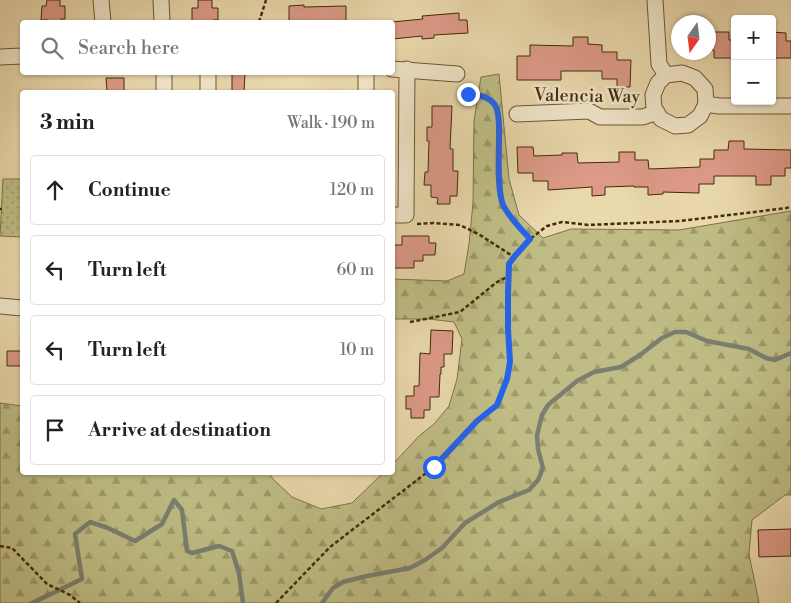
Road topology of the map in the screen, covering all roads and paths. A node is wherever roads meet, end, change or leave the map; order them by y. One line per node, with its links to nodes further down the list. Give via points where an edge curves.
1 (101, 0): 5 (street)
2 (161, 0): 6 (street)
3 (266, 0): 7 (path)
4 (655, 0): 15 (street, via 659,64)
5 (103, 20)
6 (162, 20)
7 (259, 20)
8 (20, 56): 9 (street)
9 (0, 57)
10 (400, 69): 11 (street); 25 (street, via 406,215)
11 (457, 74)
12 (164, 75): 16 (street)
13 (208, 75): 17 (street)
14 (366, 75): 18 (street)
15 (666, 75): 20 (street, via 682,73 695,78 705,89); 22 (street, Valencia Way, via 658,83 654,95)
16 (164, 90)
17 (208, 90)
18 (366, 90)
19 (468, 94): 27 (path, via 489,99 496,106 502,204)
20 (706, 104): 21 (street); 22 (street, Valencia Way, via 700,116 688,125 675,126 661,119)
21 (791, 106)
22 (656, 112): 23 (street, Valencia Way, via 643,117 600,117 589,111)
23 (517, 114)
24 (791, 206): 27 (path, via 680,221 562,222 546,226)
25 (395, 215)
26 (410, 223): 28 (path, via 460,225)
27 (530, 239): 28 (path)
28 (514, 257): 29 (path, via 509,264)
29 (509, 276): 32 (path, via 460,312); 34 (path, via 510,362 497,405 477,421 434,467 330,547)
30 (0, 306): 31 (street)
31 (20, 308)
32 (410, 322)
33 (0, 546): 35 (path, via 12,548 47,584)
34 (278, 602)
35 (80, 603)

